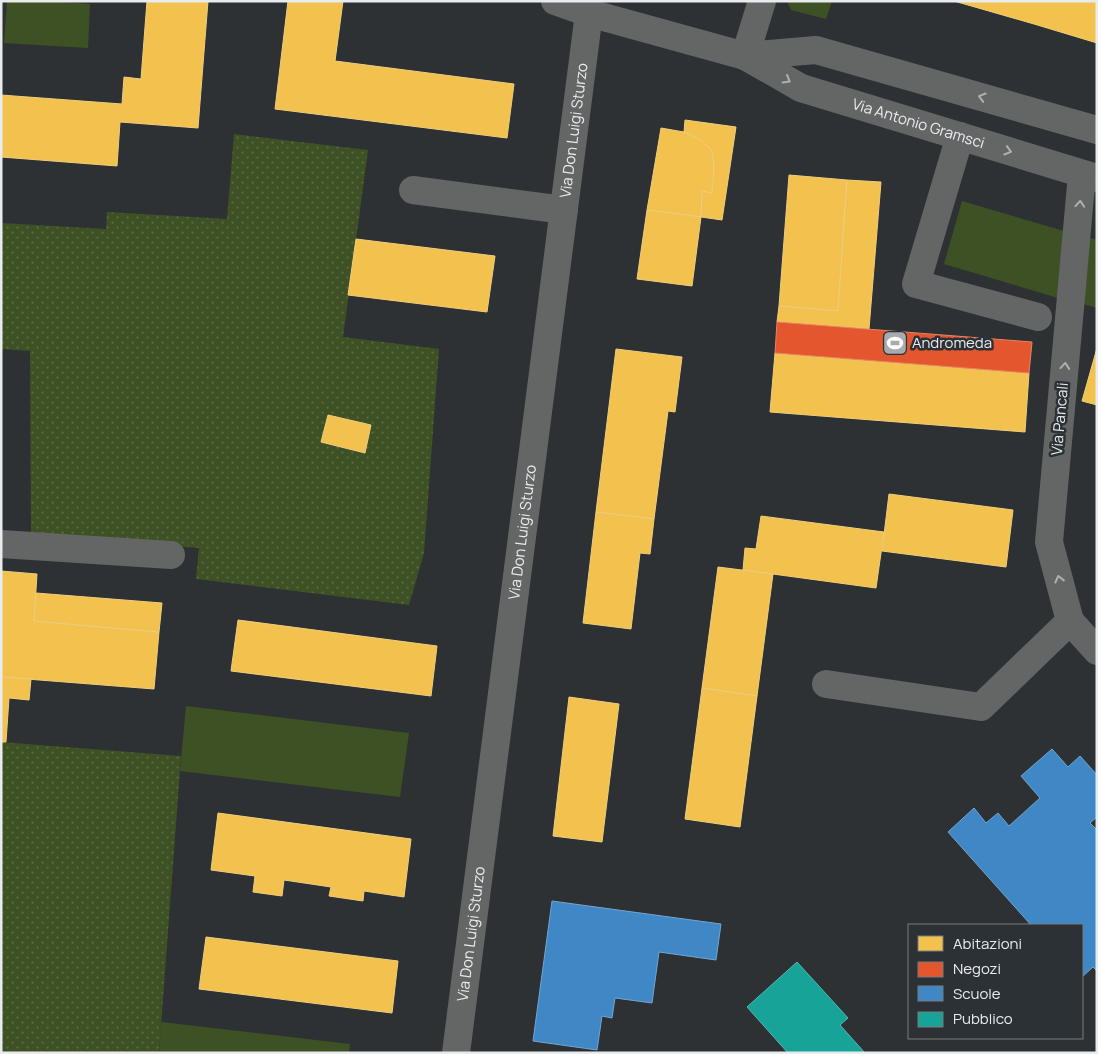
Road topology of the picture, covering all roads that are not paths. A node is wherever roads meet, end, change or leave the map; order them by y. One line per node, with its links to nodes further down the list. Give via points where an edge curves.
1 (555, 1): 3 (street, Via Antonio Gramsci)
2 (762, 1): 4 (street)
3 (589, 13): 4 (street, Via Antonio Gramsci); 9 (street, Via Don Luigi Sturzo)
4 (745, 56): 5 (street, Via Antonio Gramsci, one-way to 4, via 816,50); 6 (street, Via Antonio Gramsci, one-way to 6, via 801,88)
5 (1097, 130)
6 (960, 136): 7 (street, Via Antonio Gramsci, one-way to 7); 10 (street, via 916,284)
7 (1089, 176): 13 (street, Via Pancali, one-way to 7, via 1049,542)
8 (413, 190): 9 (street)
9 (564, 210): 16 (street, Via Don Luigi Sturzo)
10 (1038, 317)
11 (1, 544): 12 (street)
12 (171, 555)
13 (1070, 621): 14 (street, Via Pancali); 15 (street, via 982,707)
14 (1097, 651)
15 (826, 684)
16 (456, 1053)

